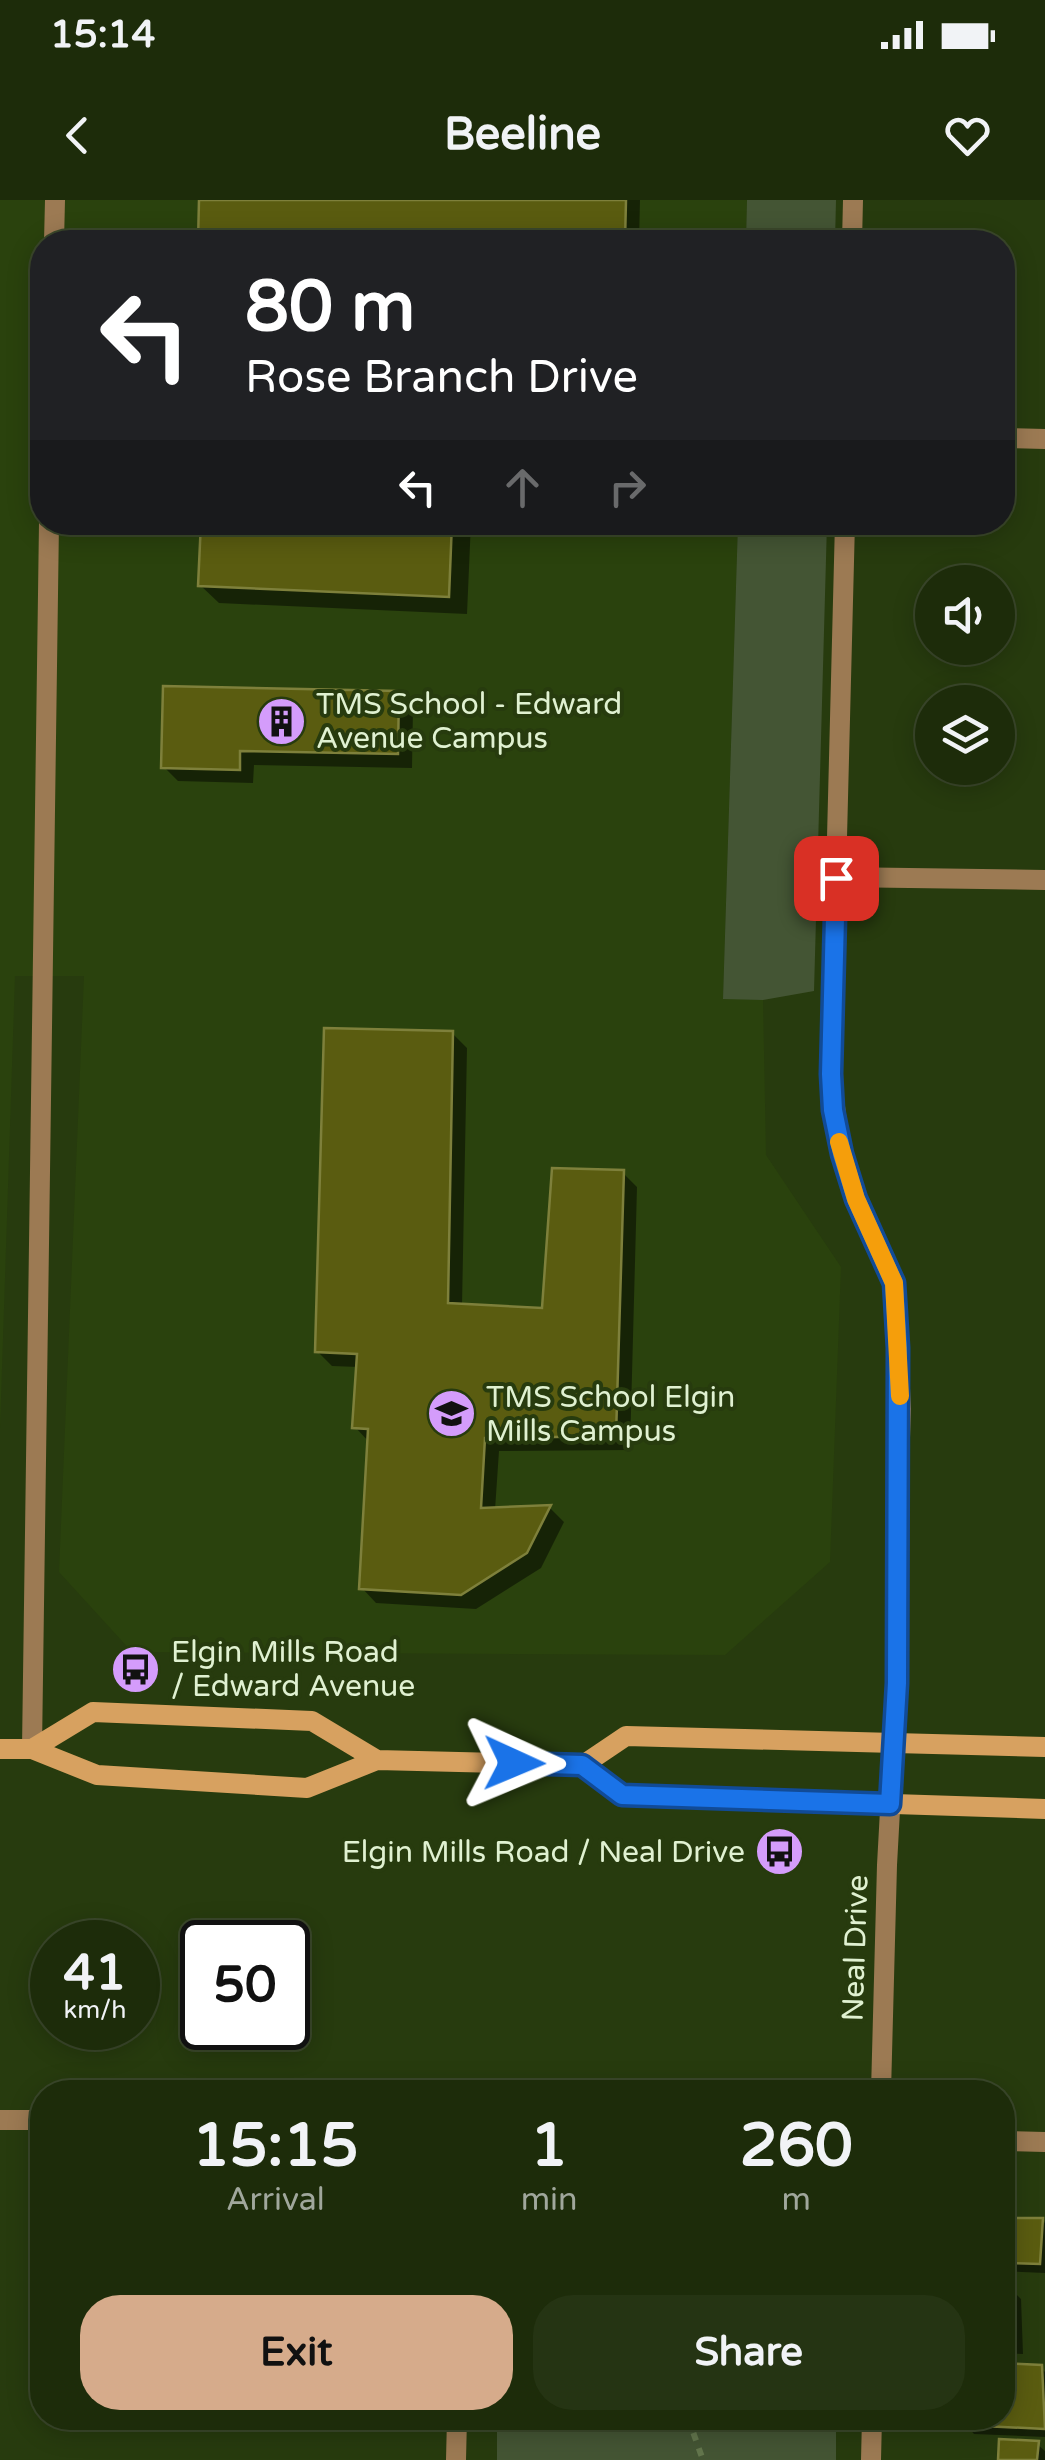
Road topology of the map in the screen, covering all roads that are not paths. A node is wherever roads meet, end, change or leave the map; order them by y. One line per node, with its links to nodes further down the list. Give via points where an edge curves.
1 (55, 200): 3 (street)
2 (853, 200): 4 (street)
3 (54, 230)
4 (852, 230)
5 (1015, 438): 6 (street)
6 (1045, 439)
7 (49, 535): 13 (street)
8 (845, 535): 9 (street, Neal Drive)
9 (836, 878): 10 (street); 11 (street, Neal Drive, via 833,1110 856,1199 894,1283 900,1409)
10 (1045, 880)
11 (894, 1742): 12 (main road); 16 (main road, via 626,1736); 17 (street, Neal Drive)
12 (1045, 1746)
13 (32, 1749): 14 (main road); 15 (main road, via 97,1774 307,1788); 15 (main road, via 93,1712 312,1722)
14 (0, 1750)
15 (377, 1760): 16 (main road)
16 (582, 1765): 17 (main road, via 622,1795)
17 (890, 1804): 18 (main road); 19 (street, Neal Drive)
18 (1045, 1809)
19 (881, 2080)
20 (0, 2120): 21 (street)
21 (30, 2120)
22 (1015, 2141): 23 (street)
23 (1045, 2142)
24 (457, 2430): 26 (street)
25 (872, 2430): 27 (street)
26 (456, 2460)
27 (871, 2460)

